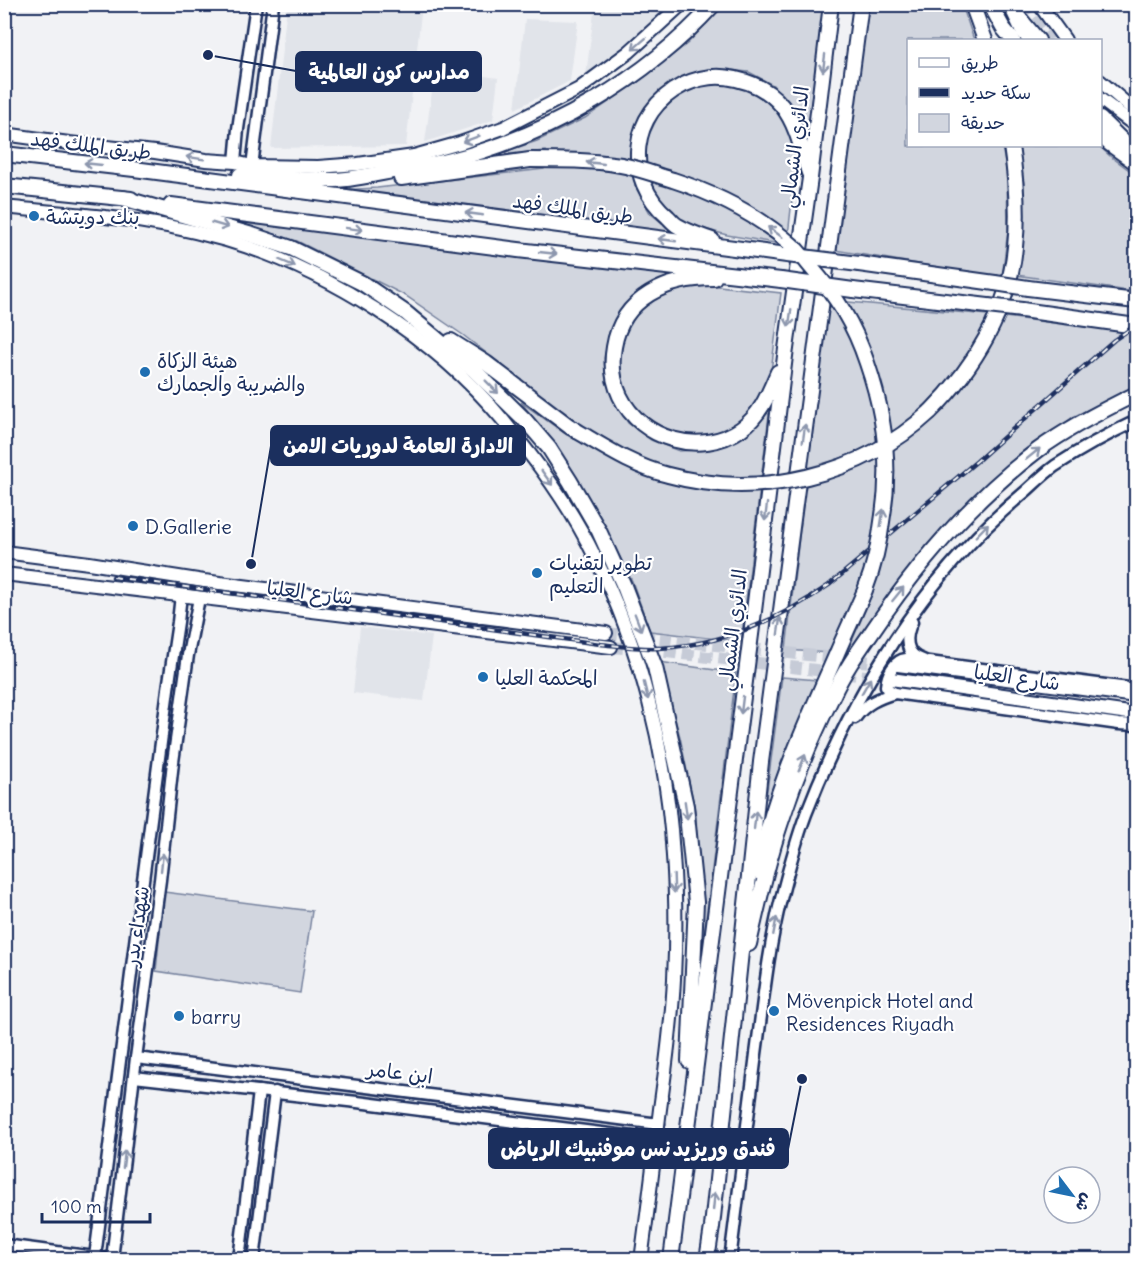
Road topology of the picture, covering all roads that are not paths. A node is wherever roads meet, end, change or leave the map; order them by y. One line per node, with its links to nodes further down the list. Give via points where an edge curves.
1 (256, 4): 21 (street)
2 (273, 4): 22 (street)
3 (682, 4): 30 (main road, one-way to 30, via 629,52 579,89 503,128 392,160 318,167)
4 (714, 4): 33 (highway, via 696,25 654,60 555,122 451,160)
5 (831, 4): 32 (highway, الدائري الشمالي, one-way to 32)
6 (861, 4): 69 (highway, one-way to 6, via 761,762)
7 (972, 4): 11 (highway)
8 (990, 4): 12 (highway)
9 (1040, 4): 15 (main road)
10 (1012, 8): 13 (highway); 14 (main road)
11 (985, 39)
12 (1012, 39)
13 (1029, 39)
14 (1038, 39)
15 (1064, 39)
16 (1102, 82): 18 (main road)
17 (1102, 100): 20 (main road)
18 (1137, 112)
19 (1102, 120): 27 (highway)
20 (1137, 126)
21 (238, 129): 22 (street, via 246,134); 28 (street)
22 (256, 130): 30 (street)
23 (4, 134): 28 (main road, one-way to 23)
24 (1102, 136): 29 (highway)
25 (1011, 147): 40 (highway, bridge, via 1017,213 1015,248 999,312 970,366 915,426 890,443 834,470 792,481 748,485 668,475 643,466 569,426 486,363)
26 (4, 154): 31 (highway, طريق الملك فهد, one-way to 26)
27 (1137, 154)
28 (235, 162): 30 (main road)
29 (1137, 163)
30 (252, 166)
31 (134, 169): 33 (highway); 37 (highway, طريق الملك فهد, one-way to 31)
32 (810, 178): 37 (highway, via 791,120 761,88 713,76 685,84 660,101 640,137 639,172 645,188 658,209 677,226); 42 (highway, الدائري الشمالي, one-way to 42)
33 (336, 180): 69 (highway, one-way to 33, bridge, via 761,853 782,783 865,588 883,515 886,439 872,377 854,328 821,278 794,247 722,199 651,173 621,165 530,160 404,178)
34 (4, 186): 35 (highway)
35 (123, 198): 38 (highway, one-way to 38); 40 (highway, one-way to 40, via 291,248 362,283)
36 (4, 207): 78 (main road, one-way to 78, via 168,226 227,241 315,275 396,322 443,360 501,418 548,479 584,535 622,616 656,731 673,855 675,912 674,980)
37 (739, 249): 39 (highway, طريق الملك فهد, bridge)
38 (775, 279): 41 (highway, bridge); 42 (highway, via 688,280 649,294 621,324 615,339 613,370 620,396 643,425 664,437 706,443 730,435 751,420 766,399)
39 (1137, 301)
40 (406, 313): 80 (highway, one-way to 80, via 476,371 549,448 599,531 655,667 686,806 696,903)
41 (1137, 326)
42 (785, 356): 80 (highway, الدائري الشمالي, one-way to 80)
43 (1137, 394): 69 (highway, one-way to 43, via 779,826 803,760 853,659 891,603 941,541 1002,480 1039,449)
44 (1137, 421): 49 (street, one-way to 44, via 1006,507 1054,467)
45 (4, 552): 52 (main road, شارع العليا)
46 (4, 574): 47 (main road, شارع العليا)
47 (181, 595): 48 (main road, شارع العليا); 50 (street, شهداء بدر)
48 (199, 598): 51 (street, شهداء بدر); 53 (main road, شارع العليا)
49 (923, 600): 56 (street, via 908,631 908,647 918,659); 64 (street, one-way to 49, via 869,681)
50 (178, 622): 51 (street, via 186,618); 54 (street, شهداء بدر)
51 (194, 624): 55 (street, شهداء بدر)
52 (606, 633)
53 (611, 647)
54 (175, 650): 55 (street); 65 (street, شهداء بدر)
55 (188, 655): 66 (street, شهداء بدر, one-way to 55)
56 (932, 663): 59 (street); 60 (street, via 900,659 886,680 886,686)
57 (898, 665): 61 (main road, شارع العليا)
58 (891, 679): 62 (main road, شارع العليا)
59 (1137, 689)
60 (895, 693): 63 (street); 64 (street, via 862,708)
61 (1137, 696)
62 (1137, 714)
63 (1137, 725)
64 (838, 740): 91 (street, one-way to 64, via 765,984 780,900 809,806)
65 (139, 913): 66 (street, via 145,924); 67 (street, شهداء بدر)
66 (155, 914): 68 (street, شهداء بدر)
67 (136, 944): 68 (street, via 145,934); 82 (street, شهداء بدر)
68 (151, 946): 70 (street, شهداء بدر)
69 (735, 1001): 90 (highway, one-way to 69)
70 (136, 1058): 71 (street, شهداء بدر); 72 (street, ابن عامر)
71 (134, 1077): 73 (street, ابن عامر); 83 (street, شهداء بدر, one-way to 71)
72 (386, 1089): 75 (street, ابن عامر); 76 (street, via 393,1100)
73 (259, 1091): 74 (street, ابن عامر); 86 (street)
74 (275, 1092): 76 (street, ابن عامر); 87 (street)
75 (417, 1093): 77 (street, via 407,1099 408,1106); 78 (street, ابن عامر)
76 (383, 1106): 77 (street, ابن عامر)
77 (415, 1110): 79 (street, ابن عامر)
78 (659, 1124): 79 (main road)
79 (657, 1140): 88 (main road)
80 (683, 1169): 89 (highway, الدائري الشمالي)
81 (4, 1245): 84 (street)
82 (97, 1245): 83 (street, via 105,1253); 84 (street, شهداء بدر)
83 (114, 1248): 85 (street, شهداء بدر)
84 (95, 1257): 85 (street)
85 (113, 1259)
86 (240, 1260)
87 (254, 1260)
88 (641, 1260)
89 (671, 1260)
90 (707, 1260)
91 (730, 1260)

